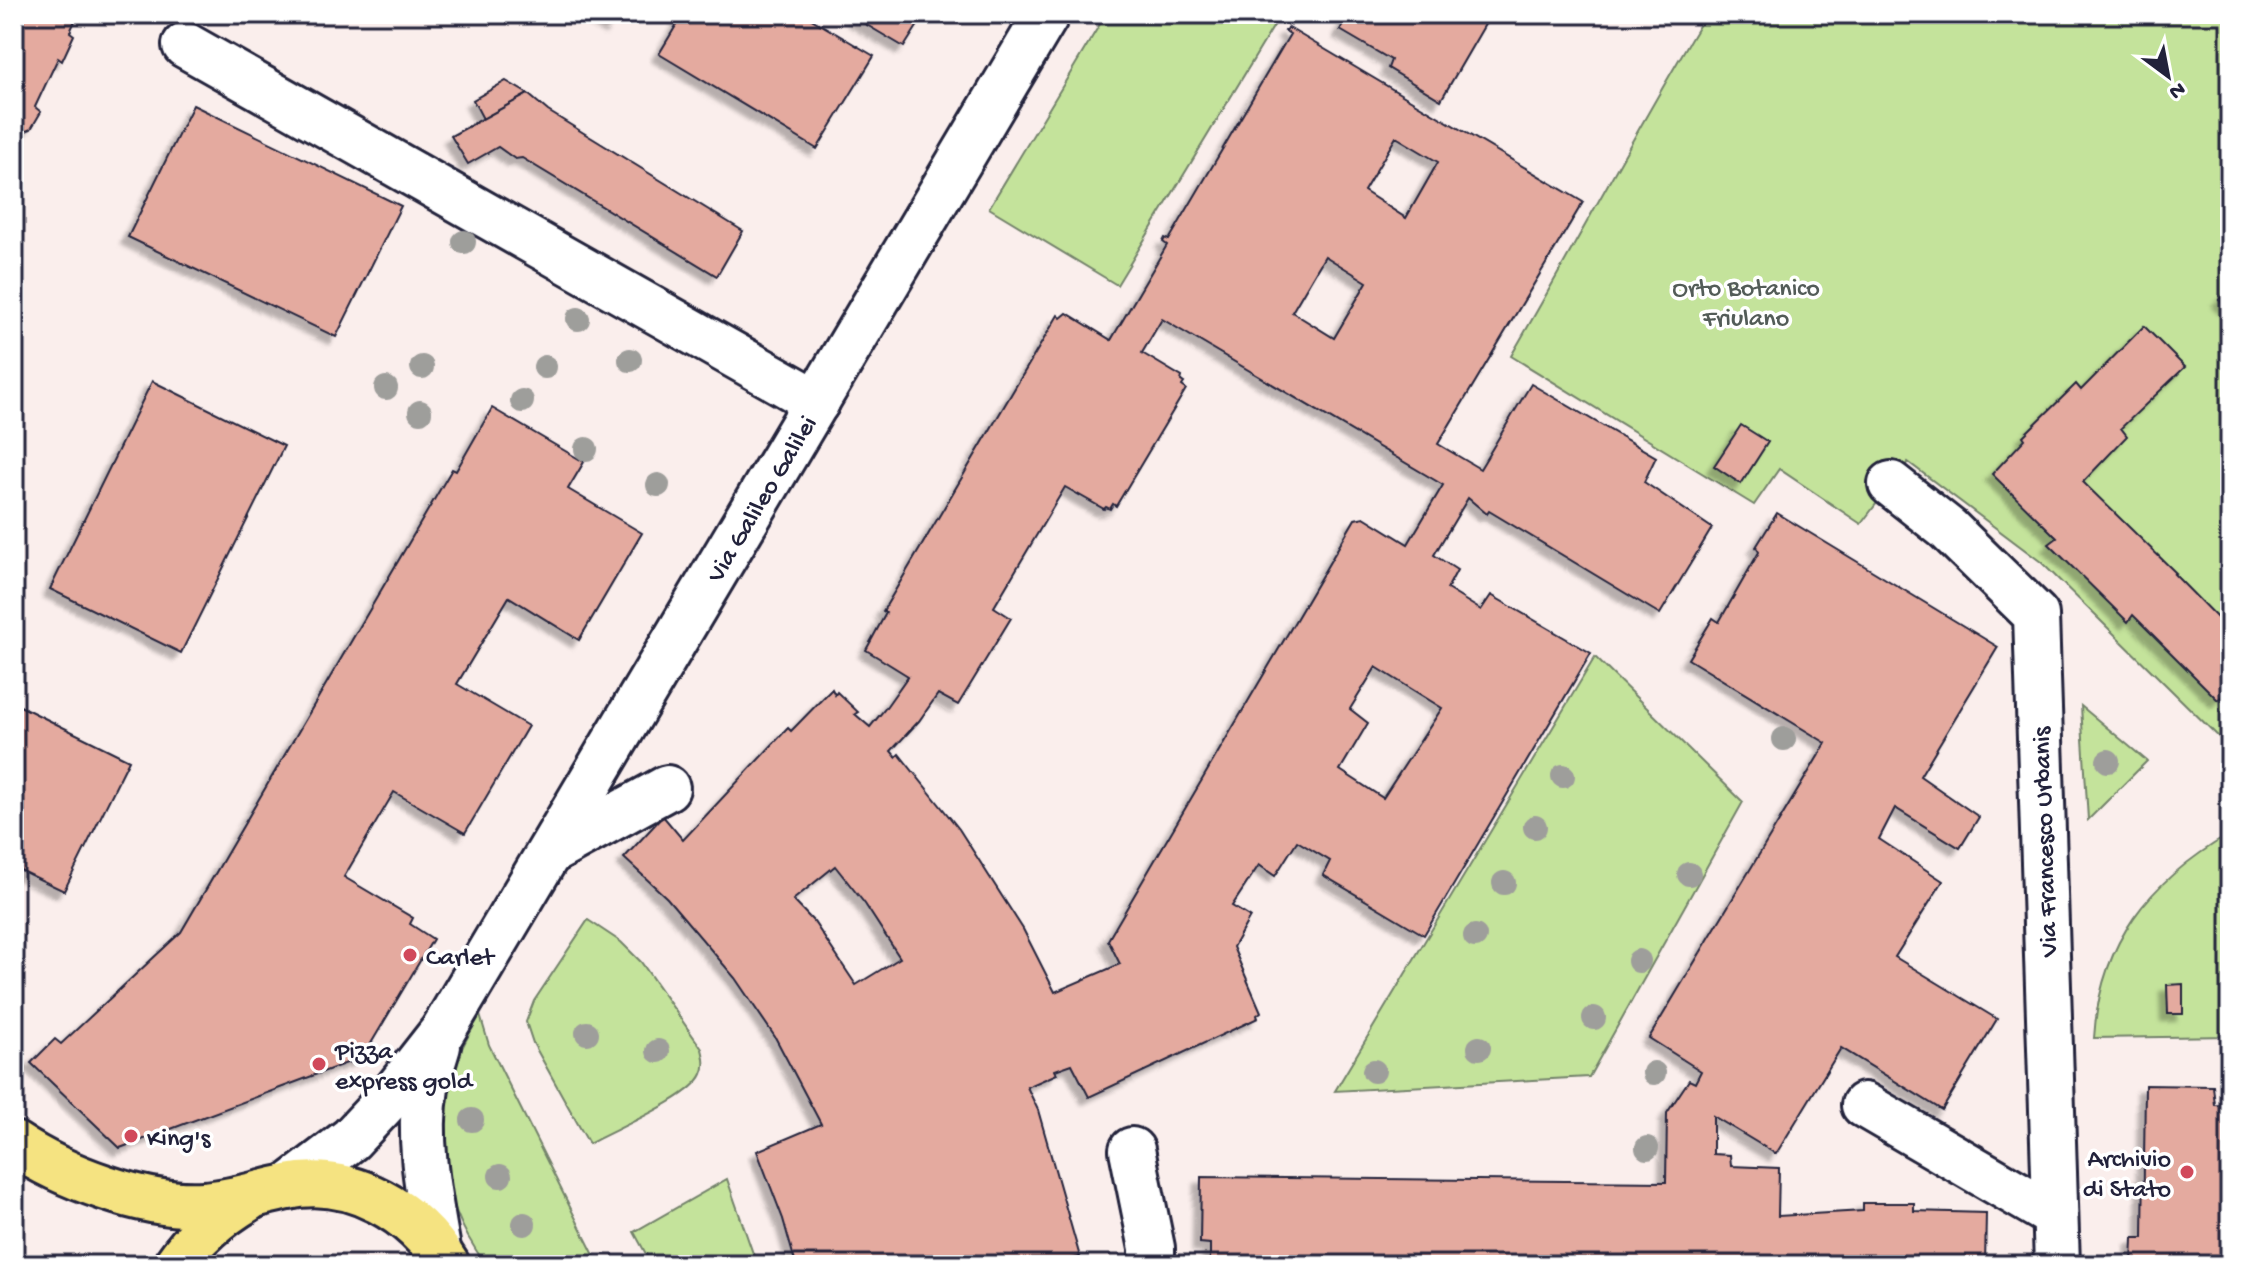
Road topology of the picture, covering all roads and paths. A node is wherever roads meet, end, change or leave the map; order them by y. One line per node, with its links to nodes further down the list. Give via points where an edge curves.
1 (1047, 14): 3 (street, Via Galileo Galilei)
2 (185, 45): 3 (street)
3 (817, 402): 6 (street, Via Galileo Galilei)
4 (1891, 484): 12 (street, Via Francesco Urbanis, via 1948,529 2036,615)
5 (667, 788): 6 (street)
6 (550, 853): 7 (street, Via Galileo Galilei)
7 (442, 1032): 11 (street, via 351,1139); 13 (street, via 426,1089 423,1134 430,1204)
8 (1864, 1105): 12 (street)
9 (14, 1144): 11 (main road, via 72,1175 131,1195 202,1205)
10 (1132, 1150): 15 (street)
11 (269, 1192): 13 (main road, via 353,1190 414,1224); 14 (main road, via 220,1216)
12 (2055, 1216): 16 (street, Via Francesco Urbanis)
13 (443, 1257)
14 (176, 1265)
15 (1152, 1265)
16 (2057, 1265)

